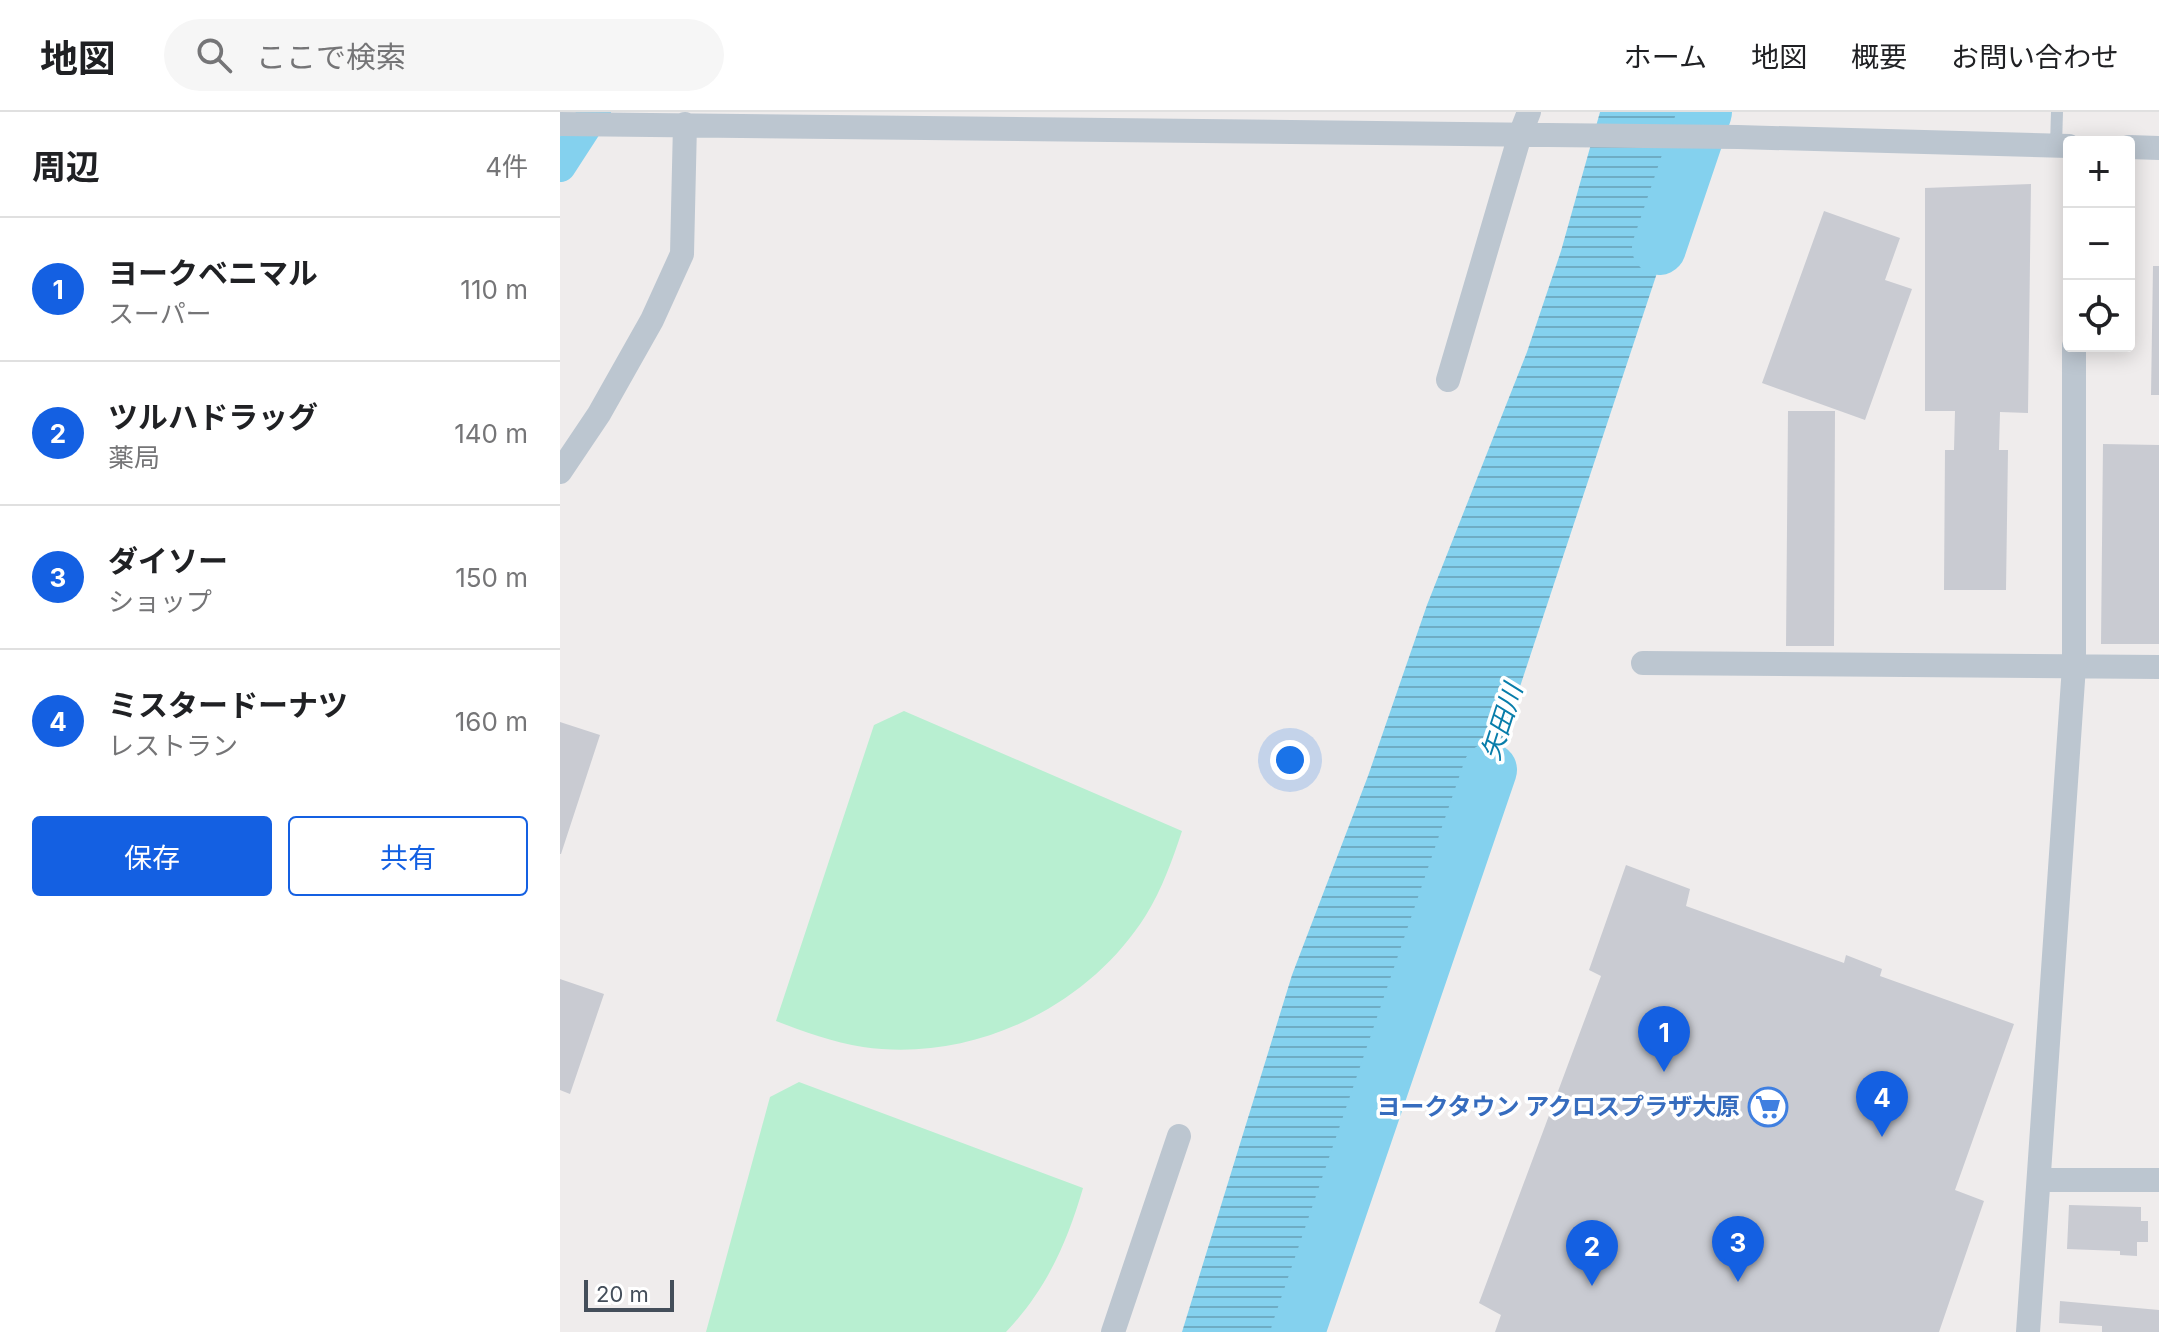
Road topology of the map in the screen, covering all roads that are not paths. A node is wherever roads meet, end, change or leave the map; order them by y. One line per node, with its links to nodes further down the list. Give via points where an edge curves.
1 (2057, 112): 5 (lane)
2 (564, 123): 3 (street)
3 (685, 124): 4 (street); 10 (street, via 682,254 652,320)
4 (1526, 128): 5 (street); 9 (street)
5 (2062, 146)
6 (2135, 147): 7 (street)
7 (2159, 148)
8 (2074, 352): 12 (street)
9 (1448, 380)
10 (560, 472)
11 (1643, 663): 12 (street)
12 (2074, 666): 13 (street); 15 (street)
13 (2159, 667)
14 (1179, 1136): 17 (street)
15 (2040, 1180): 16 (street); 18 (street)
16 (2159, 1180)
17 (1113, 1332)
18 (2028, 1332)

